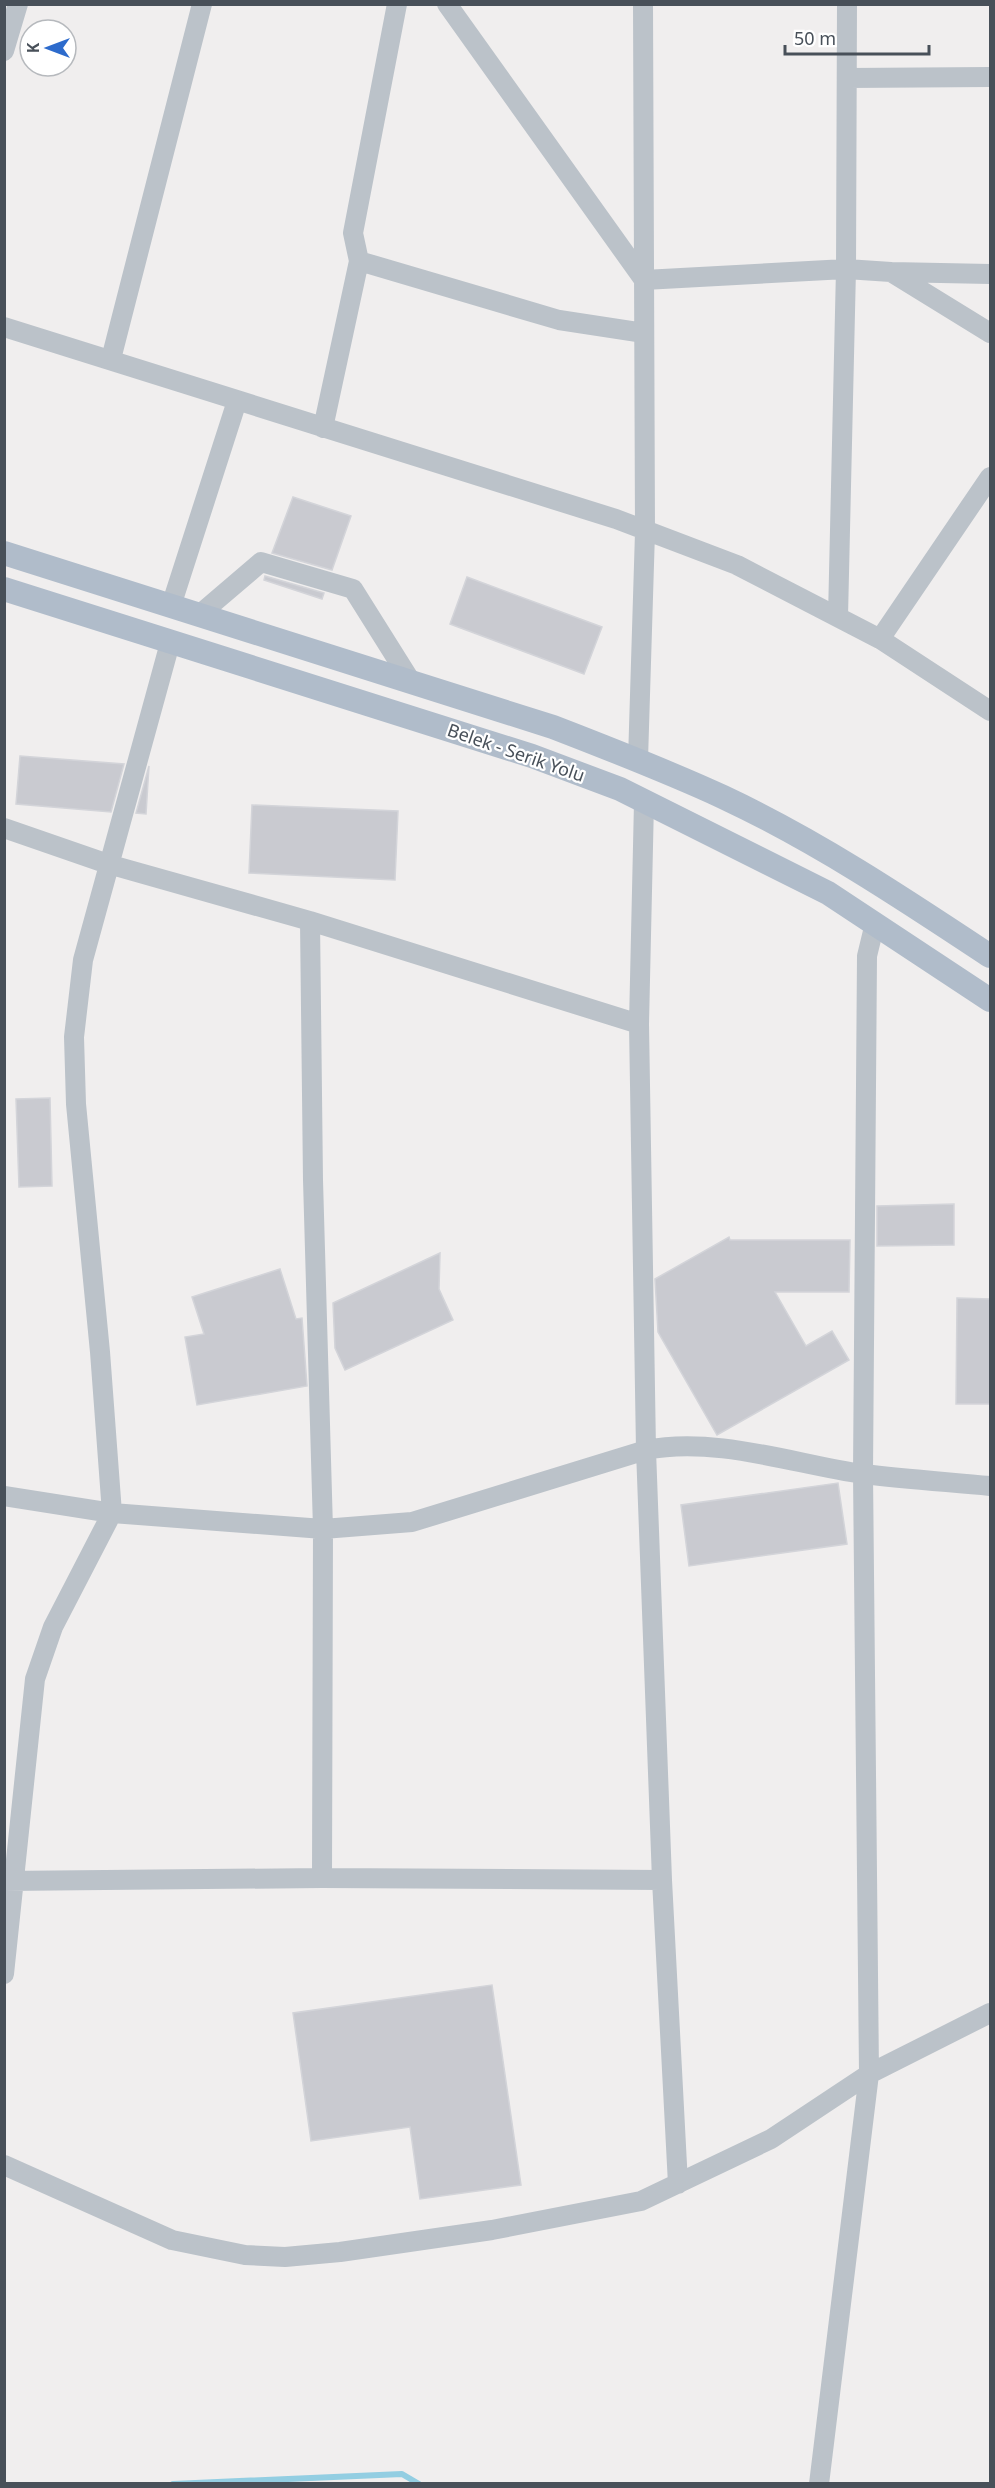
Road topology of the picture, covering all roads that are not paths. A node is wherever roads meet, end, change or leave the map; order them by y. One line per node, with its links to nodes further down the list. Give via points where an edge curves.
1 (18, 4): 7 (street)
2 (202, 4): 18 (street)
3 (398, 4): 10 (street, via 353,232)
4 (447, 4): 14 (street)
5 (643, 4): 14 (street)
6 (848, 4): 9 (street)
7 (4, 51)
8 (990, 76): 9 (street)
9 (848, 78): 11 (street)
10 (359, 261): 16 (street, via 559,320); 20 (street)
11 (846, 269): 12 (street); 14 (street); 27 (street)
12 (891, 272): 13 (street); 17 (street)
13 (990, 273)
14 (644, 280): 16 (street)
15 (4, 327): 18 (street)
16 (645, 333): 22 (street)
17 (990, 333)
18 (111, 360): 19 (street)
19 (237, 401): 20 (street); 25 (street)
20 (322, 428): 22 (street, via 616,519)
21 (990, 477): 28 (street)
22 (645, 532): 27 (street, via 737,565); 32 (street)
23 (4, 553): 25 (main road, Belek - Serik Yolu)
24 (4, 589): 29 (main road, Belek - Serik Yolu)
25 (171, 606): 26 (main road, Belek - Serik Yolu)
26 (199, 615): 30 (main road, Belek - Serik Yolu); 30 (street, via 261,562 353,589)
27 (838, 617): 28 (street)
28 (879, 639): 31 (street)
29 (170, 642): 33 (main road, Belek - Serik Yolu, via 532,756); 35 (street)
30 (412, 683): 32 (main road, Belek - Serik Yolu)
31 (990, 711)
32 (638, 760): 38 (main road, Belek - Serik Yolu, via 725,798 859,870)
33 (644, 802): 37 (main road, Belek - Serik Yolu, via 828,893); 40 (street)
34 (4, 828): 35 (street)
35 (108, 864): 36 (street); 45 (street, via 83,960 74,1071)
36 (310, 921): 40 (street); 46 (street)
37 (875, 923): 39 (main road, Belek - Serik Yolu); 42 (street, via 867,956)
38 (990, 956)
39 (990, 1000)
40 (639, 1024): 41 (street)
41 (646, 1450): 42 (street, via 691,1445); 46 (street, via 412,1522); 48 (street)
42 (863, 1473): 43 (street); 52 (street)
43 (990, 1486)
44 (4, 1496): 45 (street)
45 (112, 1513): 46 (street); 49 (street, via 52,1628 35,1679)
46 (323, 1529): 47 (street)
47 (322, 1878): 48 (street); 49 (street)
48 (662, 1880): 54 (street)
49 (10, 1882): 50 (street)
50 (4, 1974)
51 (990, 2013): 52 (street)
52 (869, 2074): 54 (street, via 771,2139); 55 (street)
53 (4, 2165): 54 (street, via 172,2240 245,2255 285,2257 492,2230 598,2211 641,2201)
54 (678, 2184)
55 (819, 2484)

